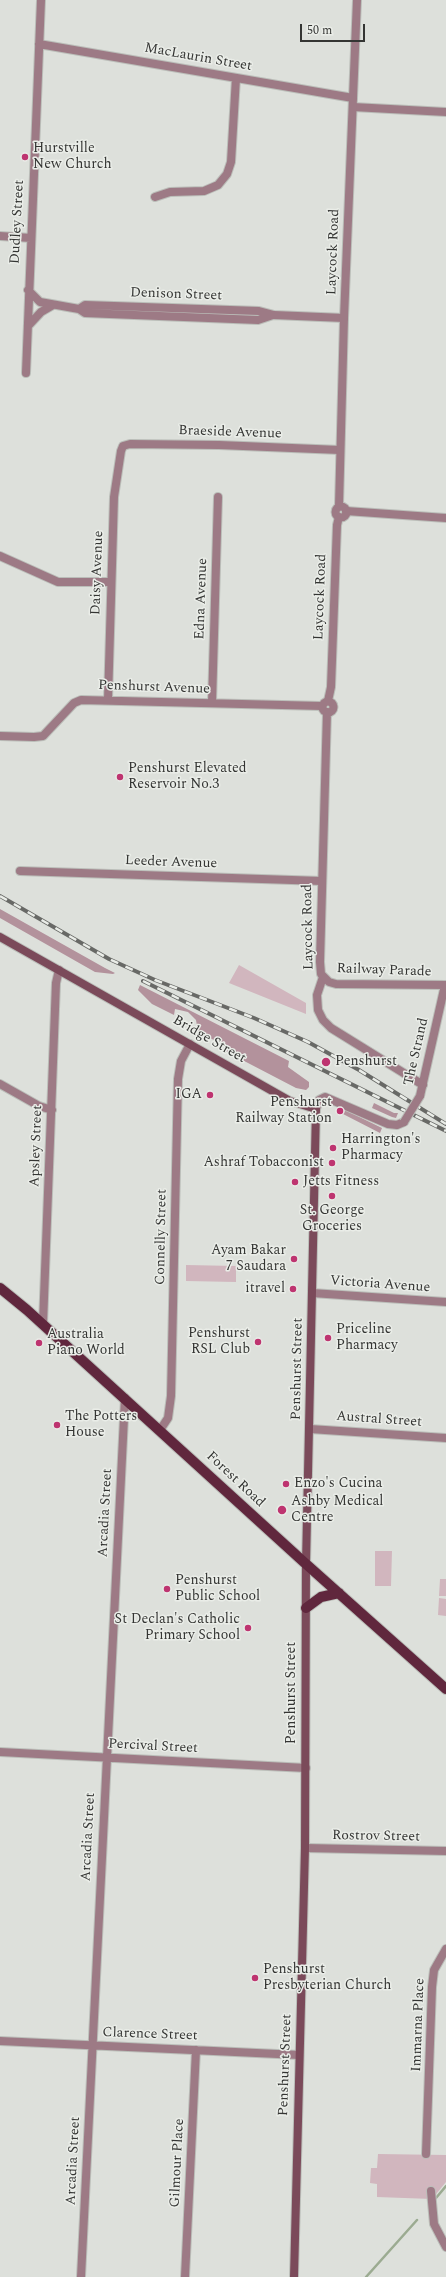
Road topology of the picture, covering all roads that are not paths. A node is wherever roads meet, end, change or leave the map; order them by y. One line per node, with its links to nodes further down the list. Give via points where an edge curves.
1 (41, 0): 3 (street, Dudley Street)
2 (357, 0): 5 (street, Laycock Road)
3 (39, 44): 4 (street, MacLaurin Street); 10 (street, Dudley Street)
4 (236, 78): 5 (street, MacLaurin Street); 8 (street, via 231,162 227,174 218,185 204,191 170,192)
5 (353, 98): 6 (street, Laycock Road)
6 (352, 107): 7 (street); 13 (street, Laycock Road)
7 (446, 112)
8 (155, 197)
9 (0, 236): 10 (street)
10 (31, 238): 11 (street, Dudley Street)
11 (28, 290): 12 (street, Denison Street, via 40,302); 14 (street, Dudley Street)
12 (53, 305): 13 (street, Denison Street, via 79,309 85,313 258,320 274,315); 14 (street, via 41,312)
13 (344, 318): 17 (street, Laycock Road)
14 (28, 326): 15 (street, Dudley Street)
15 (26, 373)
16 (122, 448): 17 (street, Braeside Avenue, via 130,444); 22 (street, Daisy Avenue, via 114,496)
17 (340, 450): 19 (street, Laycock Road)
18 (218, 496): 24 (street, Edna Avenue)
19 (343, 509): 20 (street); 25 (street, Laycock Road, via 335,512 339,517 331,687)
20 (446, 518)
21 (0, 556): 22 (street, via 58,582)
22 (110, 582): 23 (street, Daisy Avenue)
23 (108, 700): 24 (street, Penshurst Avenue); 26 (street, Penshurst Avenue, via 77,701 47,733 39,737)
24 (212, 703): 25 (street, Penshurst Avenue)
25 (326, 706): 28 (street, Laycock Road)
26 (0, 736)
27 (20, 871): 28 (street, Leeder Avenue)
28 (322, 880): 31 (street, Laycock Road, via 320,962)
29 (0, 937): 30 (main road, Bridge Street)
30 (59, 970): 33 (main road, Bridge Street); 37 (street, Apsley Street, via 56,983)
31 (323, 977): 32 (street, Railway Parade, via 336,984); 35 (street, Laycock Road, via 317,996 318,1010 323,1020 331,1028)
32 (445, 985): 35 (street, The Strand)
33 (190, 1044): 36 (main road, Bridge Street, via 290,1101); 46 (street, Connelly Street, via 181,1061 178,1079 171,1405 168,1418)
34 (0, 1084): 37 (street, via 39,1106)
35 (423, 1085): 36 (street, The Strand, bridge, via 420,1096 404,1122 397,1125 388,1124 325,1097 319,1100)
36 (316, 1109): 40 (main road, Penshurst Street)
37 (52, 1110): 43 (street, Apsley Street)
38 (0, 1282): 42 (main road, Forest Road)
39 (0, 1288): 42 (main road, Forest Road)
40 (312, 1293): 41 (street, Victoria Avenue); 45 (main road, Penshurst Street)
41 (446, 1302)
42 (24, 1307): 43 (main road, Forest Road)
43 (43, 1324): 44 (main road, Forest Road)
44 (125, 1398): 46 (main road, Forest Road); 53 (street, Arcadia Street)
45 (310, 1429): 47 (street, Austral Street); 48 (main road, Penshurst Street)
46 (160, 1430): 48 (main road, Forest Road)
47 (446, 1438)
48 (306, 1564): 49 (main road, Forest Road); 50 (main road, Penshurst Street)
49 (339, 1593): 50 (main road, via 321,1597); 51 (main road, Forest Road)
50 (306, 1608): 54 (main road, Penshurst Street)
51 (446, 1689)
52 (0, 1752): 53 (street, Percival Street)
53 (106, 1757): 54 (street, Percival Street); 59 (street, Arcadia Street)
54 (306, 1768): 55 (main road, Penshurst Street)
55 (305, 1848): 56 (street, Rostrov Street); 61 (main road, Penshurst Street)
56 (446, 1851)
57 (446, 1949): 62 (street, Immarna Place, via 437,1964 433,1979)
58 (0, 2041): 59 (street, Clarence Street)
59 (92, 2046): 60 (street, Clarence Street); 65 (street, Arcadia Street)
60 (196, 2050): 61 (street, Clarence Street); 66 (street, Gilmour Place)
61 (299, 2055): 67 (main road, Penshurst Street)
62 (426, 2154)
63 (431, 2191): 64 (street, via 434,2224)
64 (446, 2247)
65 (81, 2277)
66 (185, 2277)
67 (294, 2277)

